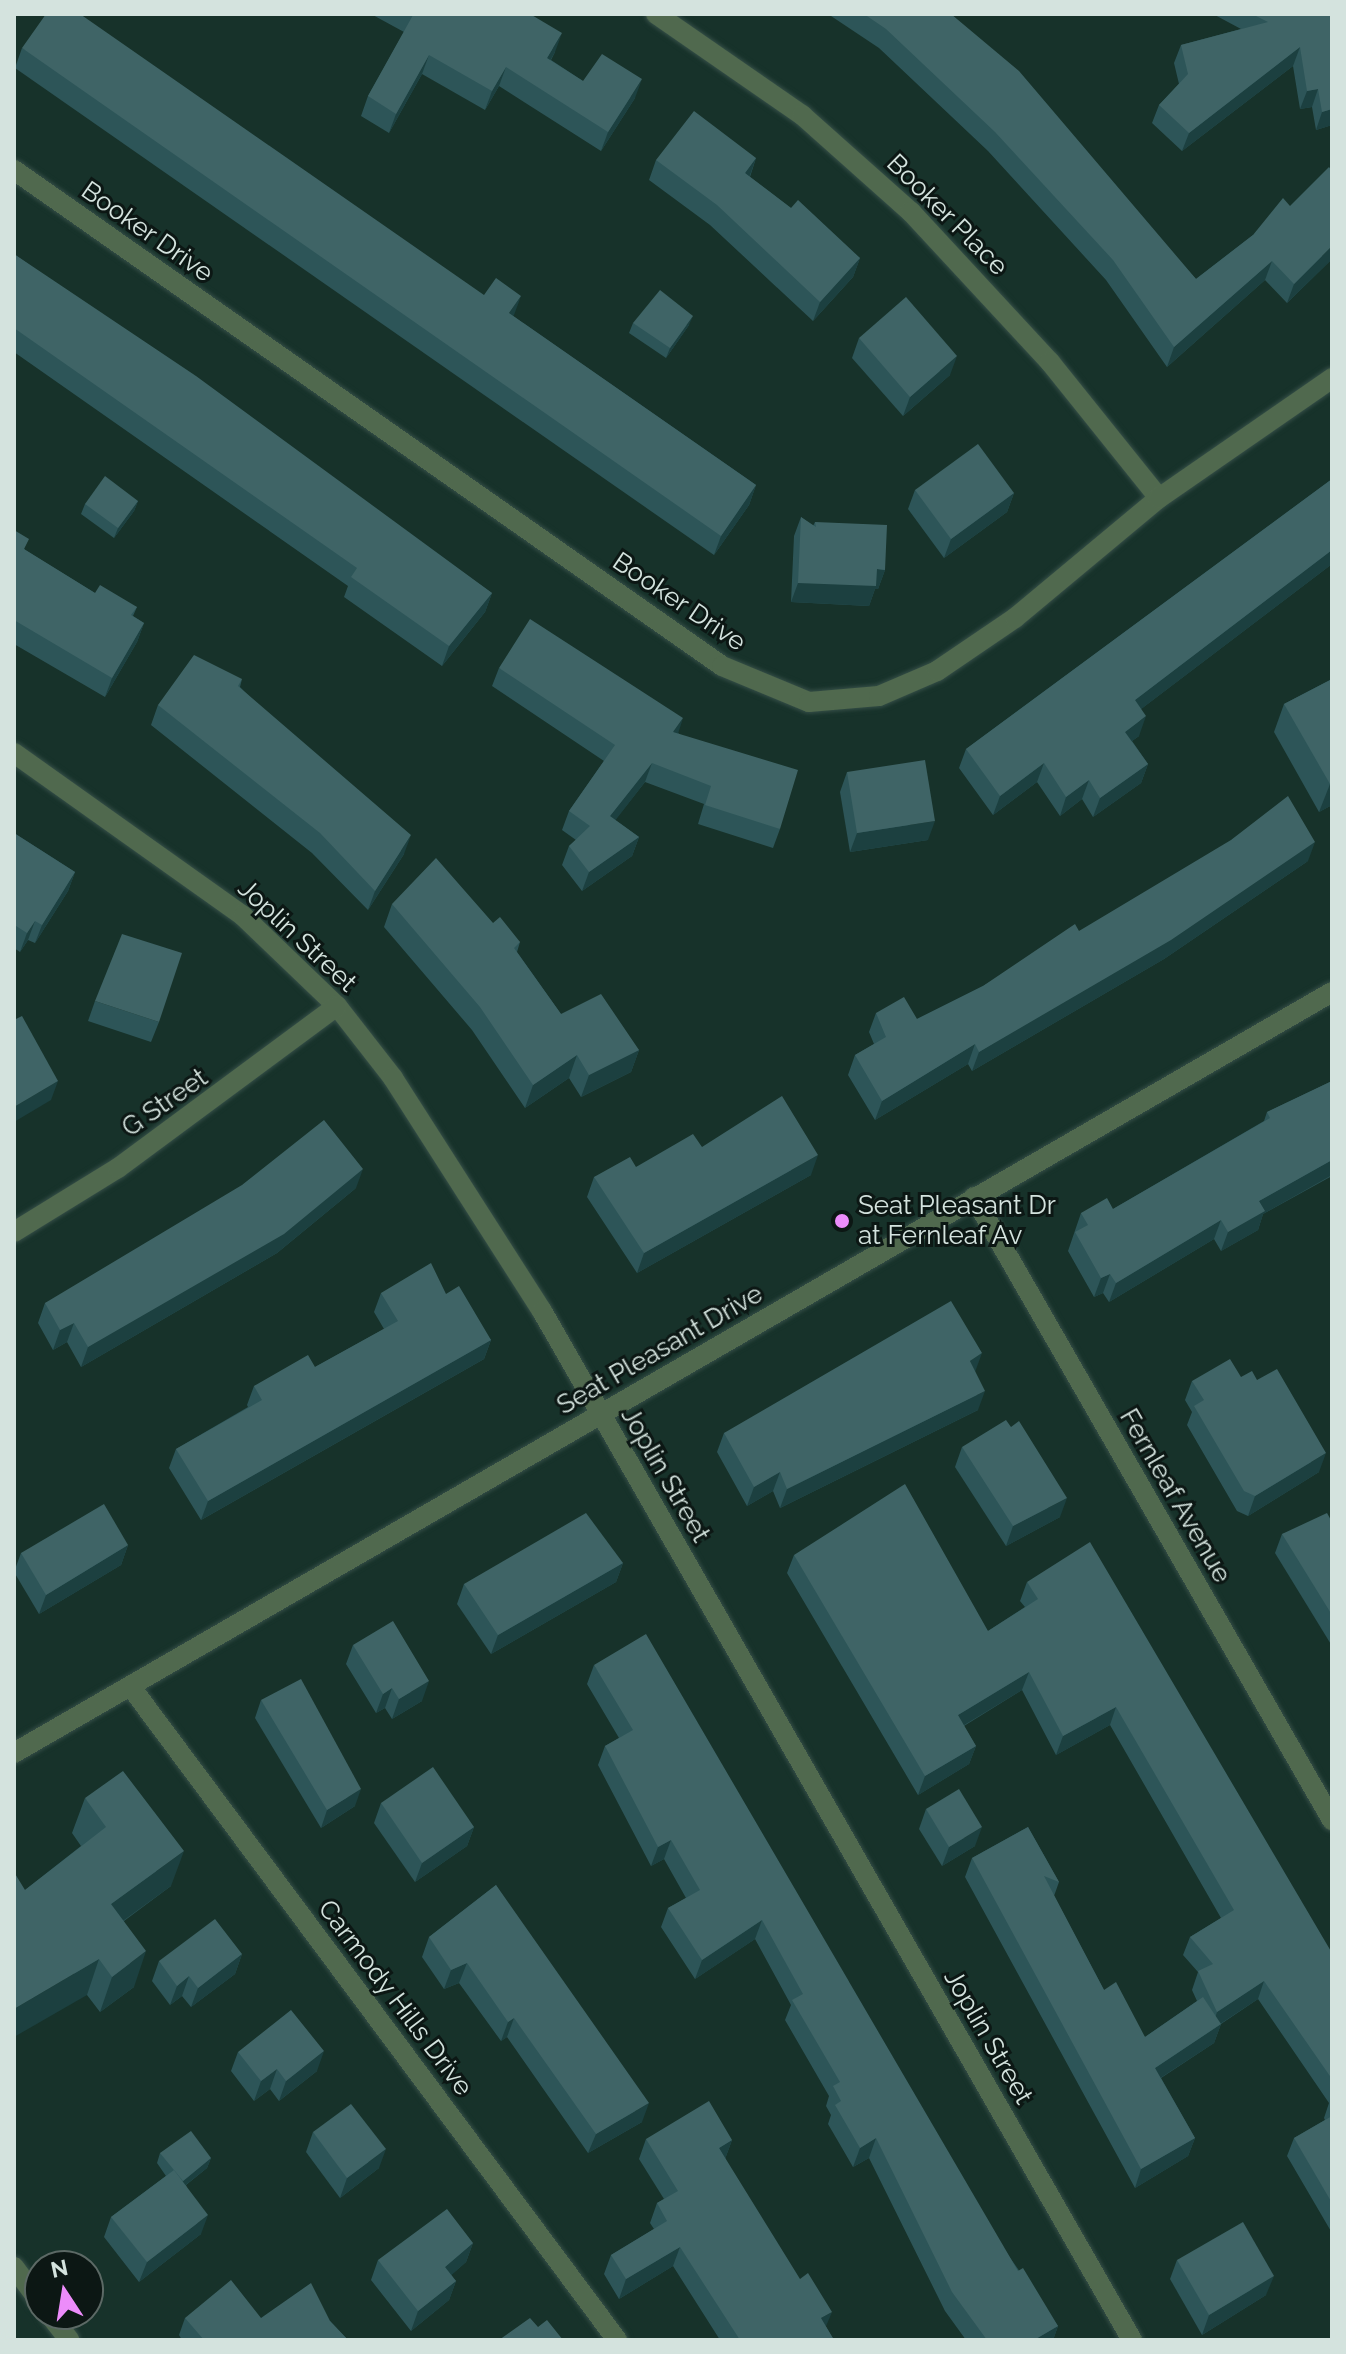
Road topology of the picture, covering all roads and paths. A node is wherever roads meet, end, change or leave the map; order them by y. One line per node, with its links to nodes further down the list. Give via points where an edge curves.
1 (656, 14): 4 (street, Booker Place, via 802,115 911,212 1050,362)
2 (14, 170): 4 (street, Booker Drive, via 722,666 792,697 839,703 894,691 937,671 1015,618)
3 (1332, 378): 4 (street, Booker Drive)
4 (1159, 498)
5 (14, 753): 7 (street, Joplin Street, via 243,916)
6 (1332, 992): 8 (street, Seat Pleasant Drive)
7 (337, 1006): 9 (street, G Street, via 118,1168); 10 (street, Joplin Street, via 430,1132)
8 (974, 1197): 10 (street, Seat Pleasant Drive); 13 (street, Fernleaf Avenue)
9 (14, 1232)
10 (600, 1415): 11 (street, Seat Pleasant Drive); 15 (street, Joplin Street)
11 (131, 1687): 12 (street, Seat Pleasant Drive); 14 (street, Carmody Hills Drive)
12 (14, 1753)
13 (1332, 1820)
14 (617, 2340)
15 (1132, 2340)

